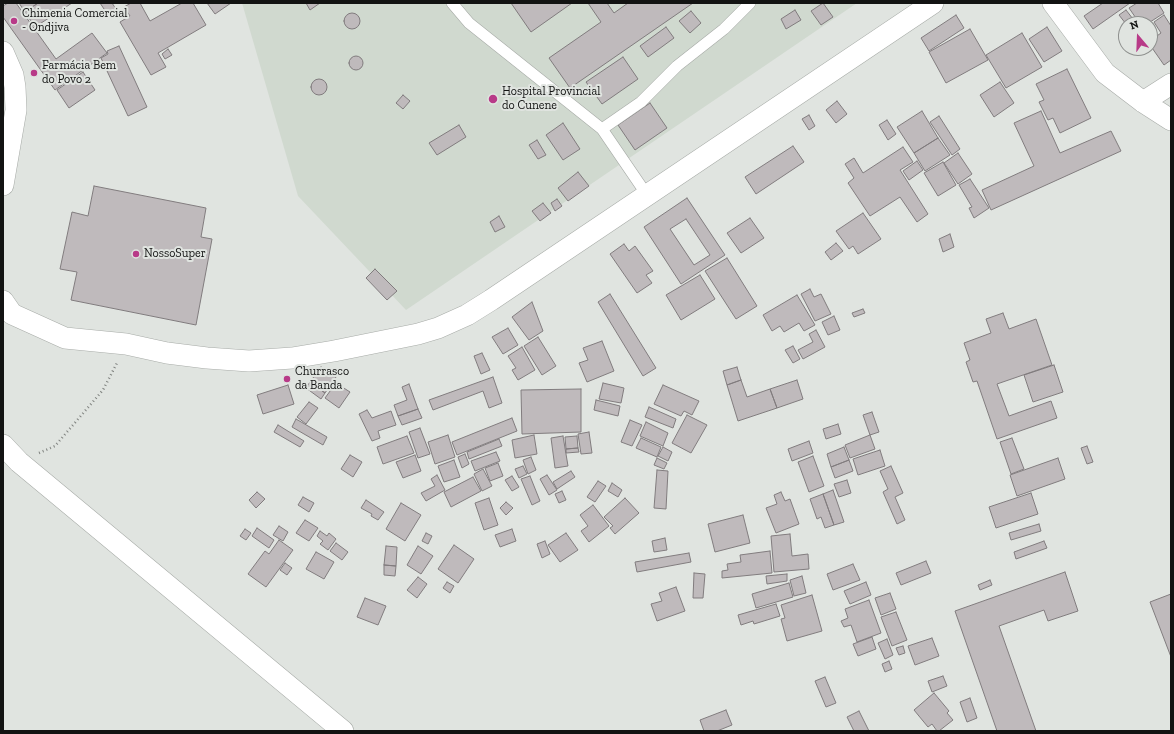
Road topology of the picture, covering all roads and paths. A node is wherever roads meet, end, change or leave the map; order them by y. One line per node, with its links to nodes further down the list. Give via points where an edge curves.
1 (452, 3): 9 (lane, via 469,23)
2 (932, 3): 11 (street)
3 (1053, 3): 7 (street, via 1105,73)
4 (743, 6): 9 (lane, via 724,29 677,66 641,102)
5 (3, 54): 10 (street, via 15,87 16,110)
6 (1171, 84): 7 (street)
7 (1142, 102): 8 (street)
8 (1171, 120)
9 (602, 129): 11 (lane)
10 (3, 185)
11 (647, 195): 13 (street, via 491,300 467,315 438,328 334,351 292,358 249,361 201,358)
12 (3, 301): 13 (street, via 12,314 65,338)
13 (126, 344): 15 (path, via 103,390 55,446)
14 (3, 445): 15 (street)
15 (19, 462): 16 (street)
16 (343, 731)

